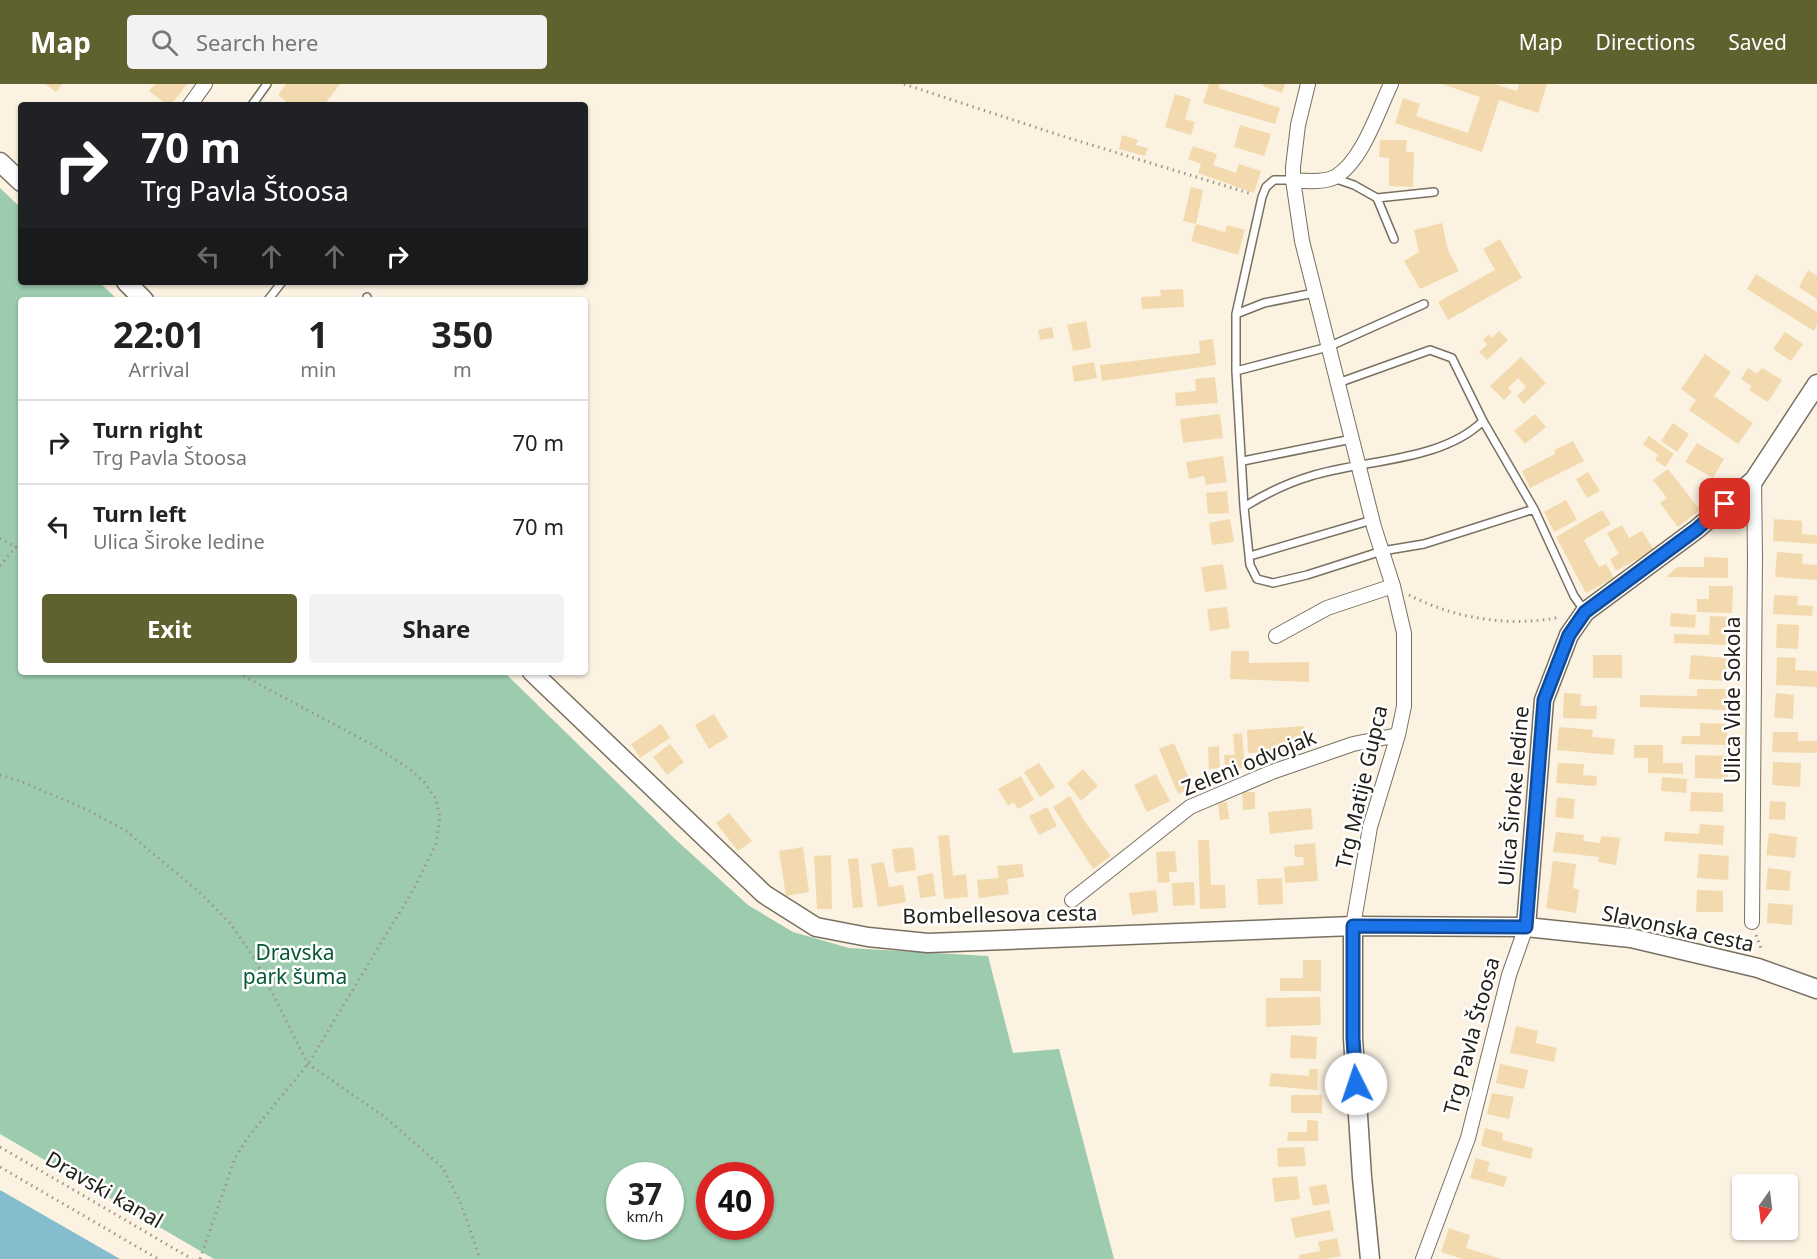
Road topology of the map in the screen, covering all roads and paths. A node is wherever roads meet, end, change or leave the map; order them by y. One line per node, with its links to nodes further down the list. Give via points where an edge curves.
1 (205, 84): 6 (street)
2 (267, 84): 7 (lane)
3 (904, 84): 13 (path)
4 (1308, 84): 11 (street, Trg Matije Gupca, via 1298,125)
5 (1391, 84): 9 (street, via 1361,148 1347,168)
6 (192, 102)
7 (254, 102)
8 (0, 162): 10 (street)
9 (1333, 178): 11 (street); 14 (lane)
10 (18, 179)
11 (1293, 180): 13 (lane, via 1274,180); 18 (street, Trg Matije Gupca)
12 (1434, 192): 14 (lane)
13 (1262, 197): 22 (lane)
14 (1377, 198): 15 (lane)
15 (1394, 239)
16 (129, 285): 19 (street)
17 (280, 285): 20 (lane)
18 (1314, 293): 22 (lane, via 1264,303); 23 (street, Trg Matije Gupca)
19 (141, 297)
20 (270, 297)
21 (1424, 304): 23 (lane)
22 (1236, 314): 24 (lane)
23 (1328, 347): 24 (lane); 25 (street, Trg Matije Gupca)
24 (1236, 371): 29 (lane)
25 (1338, 383): 27 (lane, via 1430,350 1452,358); 28 (street, Trg Matije Gupca)
26 (1817, 384): 31 (street, Ulica Široke ledine)
27 (1483, 421): 30 (lane, via 1441,448); 33 (lane)
28 (1353, 439): 29 (lane); 30 (street, Trg Matije Gupca)
29 (1243, 461): 32 (lane)
30 (1359, 465): 32 (lane, via 1311,476 1269,492); 34 (street, Trg Matije Gupca)
31 (1754, 480): 42 (street, Ulica Široke ledine, via 1697,529); 49 (street, Ulica Vide Sokola)
32 (1244, 507): 39 (lane)
33 (1534, 509): 38 (lane, via 1424,544); 42 (lane)
34 (1372, 520): 38 (street, Trg Matije Gupca); 39 (lane)
35 (0, 538): 37 (path)
36 (18, 544): 40 (path)
37 (18, 548)
38 (1382, 551): 39 (lane, via 1273,583 1257,579); 41 (street, Trg Matije Gupca)
39 (1250, 556)
40 (0, 566)
41 (1393, 586): 42 (path, via 1430,606 1501,621 1535,623); 43 (street, via 1327,608); 46 (street, Trg Matije Gupca, via 1404,633 1404,706)
42 (1585, 612): 51 (street, Ulica Široke ledine, via 1569,635 1544,700)
43 (1276, 636)
44 (242, 675): 53 (path, via 411,770 436,799 440,817 436,844 416,885)
45 (535, 675): 50 (street, Bombellesova cesta, via 764,894 816,927 928,944)
46 (1398, 735): 48 (street, Zeleni odvojak, via 1353,744 1272,772 1190,807); 50 (street, Trg Matije Gupca, via 1370,827)
47 (0, 774): 53 (path, via 88,810 126,831 198,891 230,924 256,961)
48 (1072, 900)
49 (1752, 922)
50 (1353, 926): 51 (street, Trg Pavla Štoosa); 60 (street, via 1353,1038)
51 (1526, 927): 52 (street, Slavonska cesta, via 1631,938 1758,968); 61 (street, Trg Pavla Štoosa, via 1509,975 1468,1138)
52 (1817, 989)
53 (308, 1064): 58 (path, via 249,1136 236,1158); 59 (path, via 385,1117 443,1168 461,1204)
54 (0, 1147): 57 (path, Dravski kanal)
55 (0, 1167): 56 (path)
56 (158, 1259)
57 (192, 1259)
58 (200, 1259)
59 (480, 1259)
60 (1370, 1259)
61 (1423, 1259)

